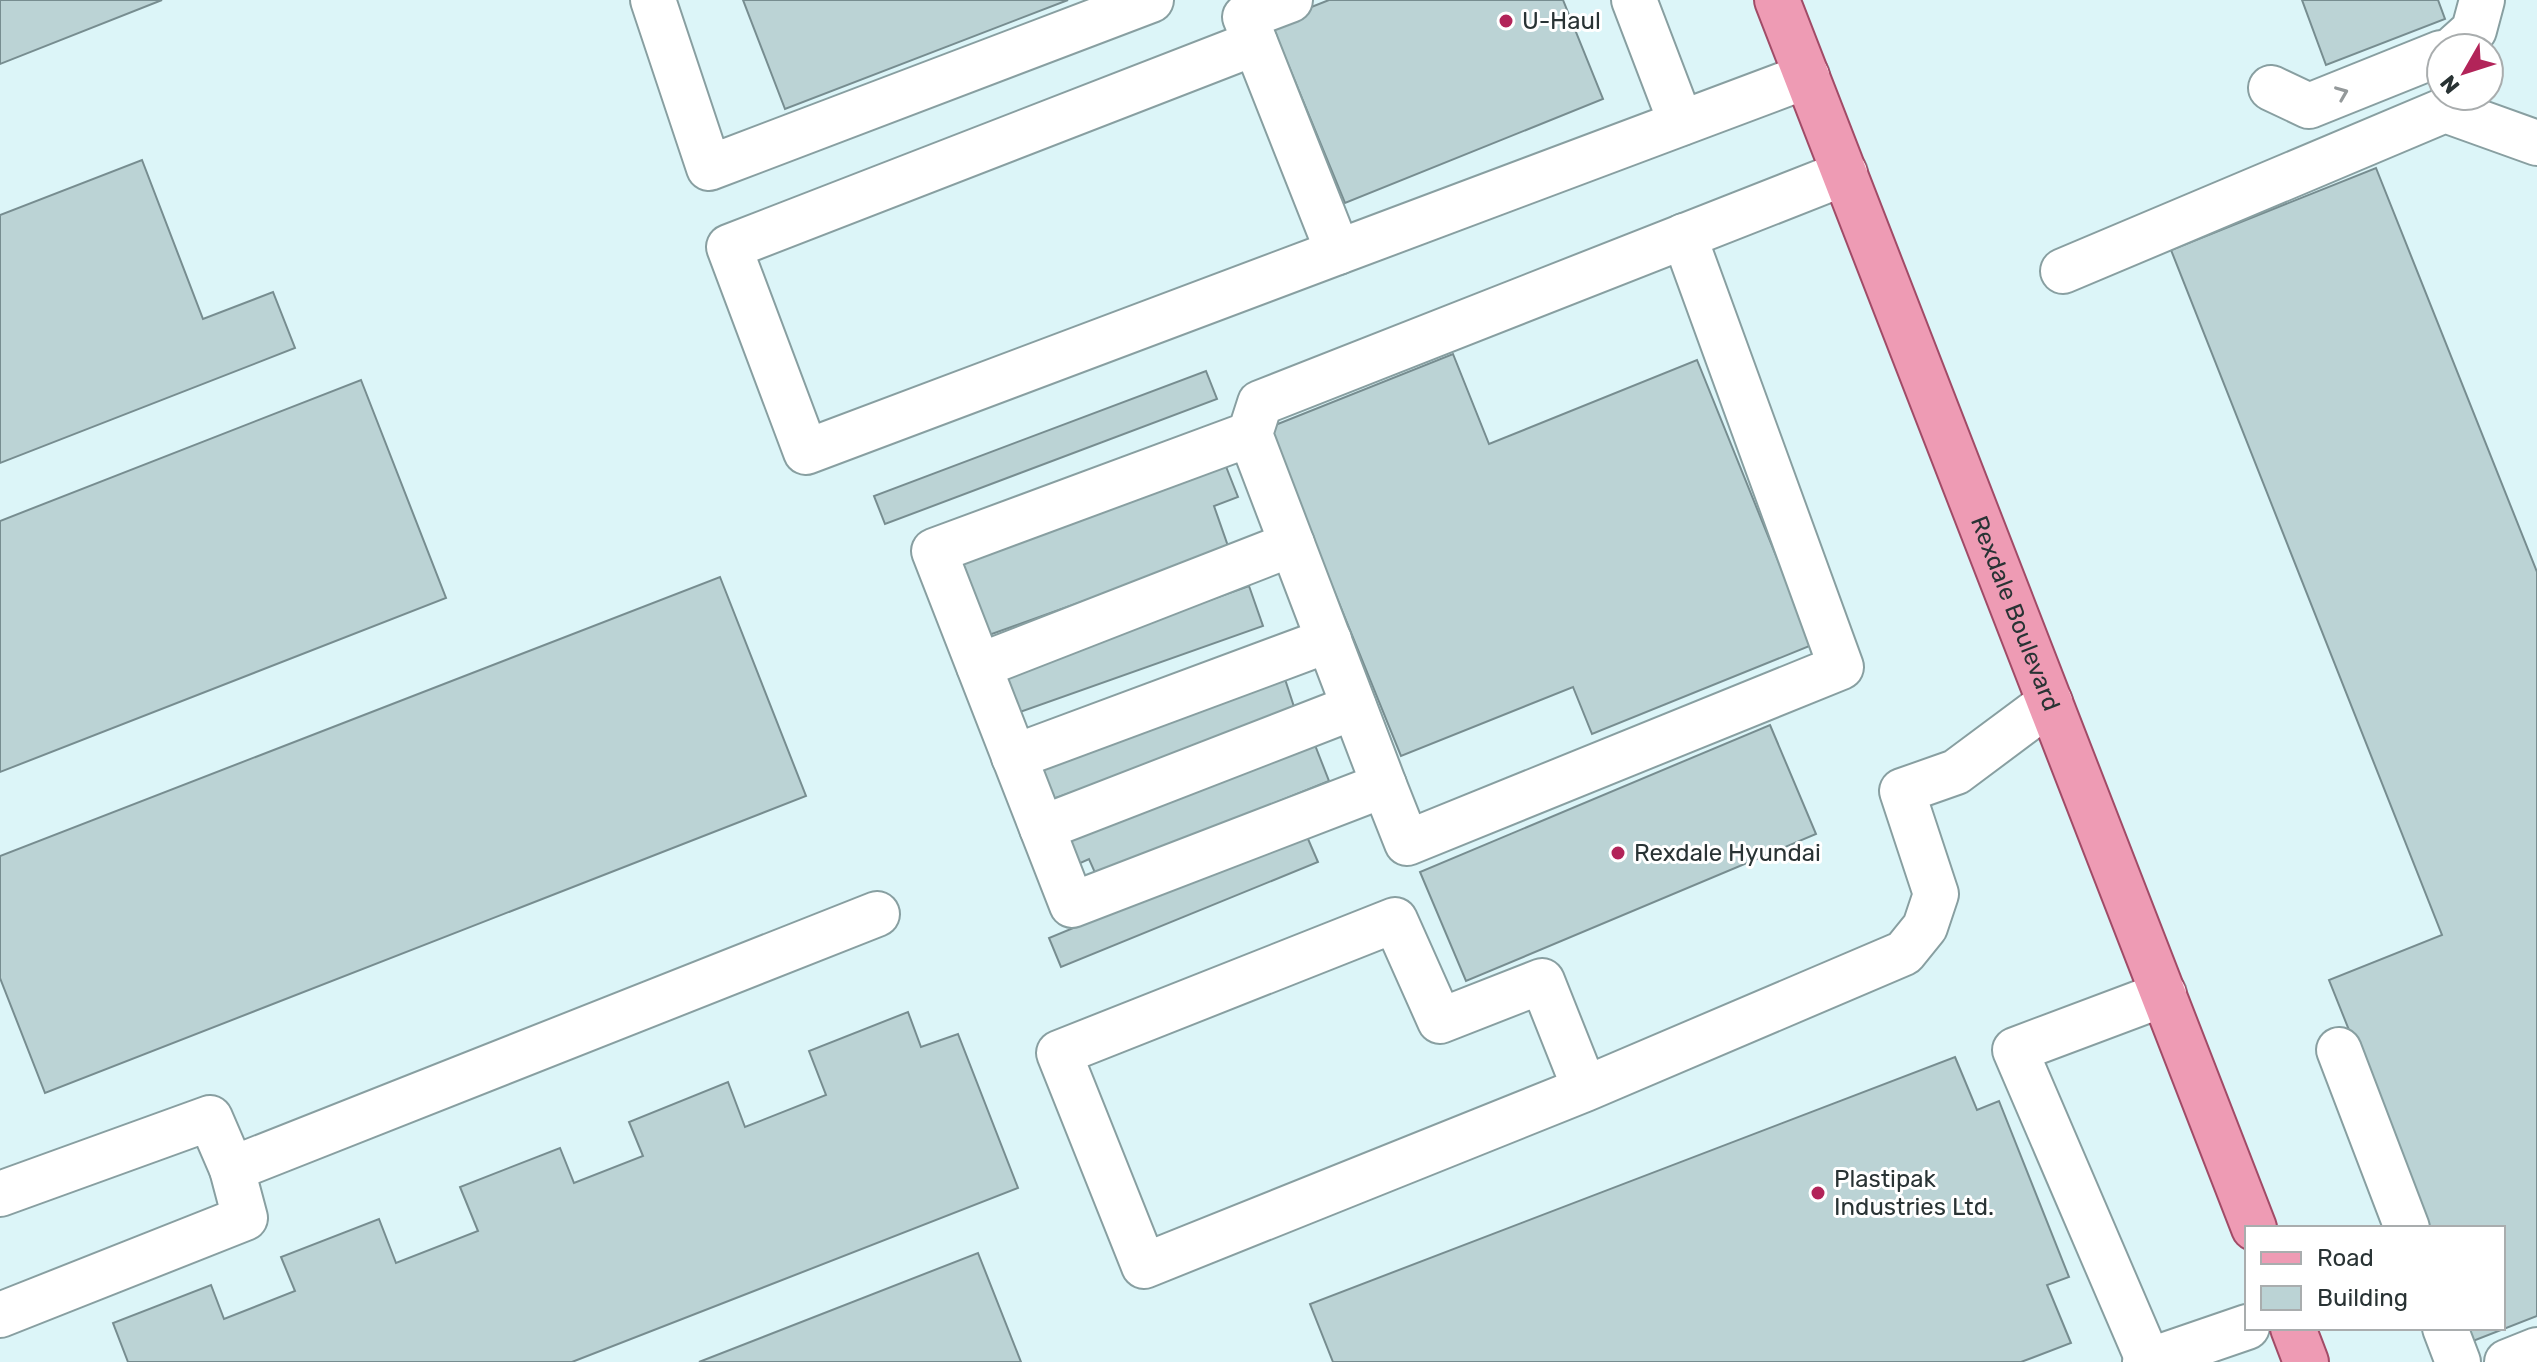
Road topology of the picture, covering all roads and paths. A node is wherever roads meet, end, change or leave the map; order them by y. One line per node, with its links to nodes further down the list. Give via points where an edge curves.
1 (653, 0): 2 (lane, via 709,168)
2 (1151, 0)
3 (1290, 0): 8 (lane, via 1245,17)
4 (1634, 0): 12 (lane)
5 (1777, 0): 10 (main road, Rexdale Boulevard)
6 (2482, 0): 7 (lane)
7 (2472, 32)
8 (1255, 43): 16 (lane); 16 (lane, via 729,247 806,452)
9 (2425, 59): 11 (lane, one-way to 9, via 2309,106)
10 (1807, 76): 12 (lane); 14 (main road, Rexdale Boulevard)
11 (2271, 88)
12 (1681, 123): 16 (lane)
13 (2537, 143): 17 (lane, via 2445,110)
14 (1845, 173): 15 (lane); 22 (main road, Rexdale Boulevard)
15 (1684, 236): 18 (lane, via 1260,403); 25 (lane, via 1841,667 1407,843)
16 (1338, 252)
17 (2063, 271)
18 (1250, 434): 19 (lane); 21 (lane, via 934,551)
19 (1292, 544): 20 (lane); 21 (lane)
20 (1329, 640): 23 (lane); 24 (lane)
21 (979, 666): 24 (lane)
22 (2050, 702): 28 (main road, Rexdale Boulevard); 30 (lane, via 1956,772 1902,791 1936,894 1925,927 1904,953)
23 (1354, 707): 25 (lane); 26 (lane)
24 (1014, 757): 26 (lane)
25 (1384, 785): 26 (lane, via 1072,905)
26 (1042, 828)
27 (877, 914): 31 (lane)
28 (2164, 994): 33 (main road, Rexdale Boulevard); 40 (lane, via 2015,1050)
29 (2339, 1050): 34 (lane)
30 (1585, 1089): 30 (lane, via 1144,1266 1059,1053 1395,920 1440,1021 1542,981)
31 (232, 1169): 32 (lane, via 210,1118); 35 (lane, via 245,1218)
32 (0, 1194)
33 (2253, 1226)
34 (2406, 1226)
35 (0, 1315)
36 (2245, 1328): 40 (lane)
37 (2294, 1330): 41 (main road)
38 (2446, 1330): 42 (lane)
39 (2537, 1350): 43 (lane)
40 (2148, 1362)
41 (2306, 1362)
42 (2458, 1362)
43 (2507, 1362)

